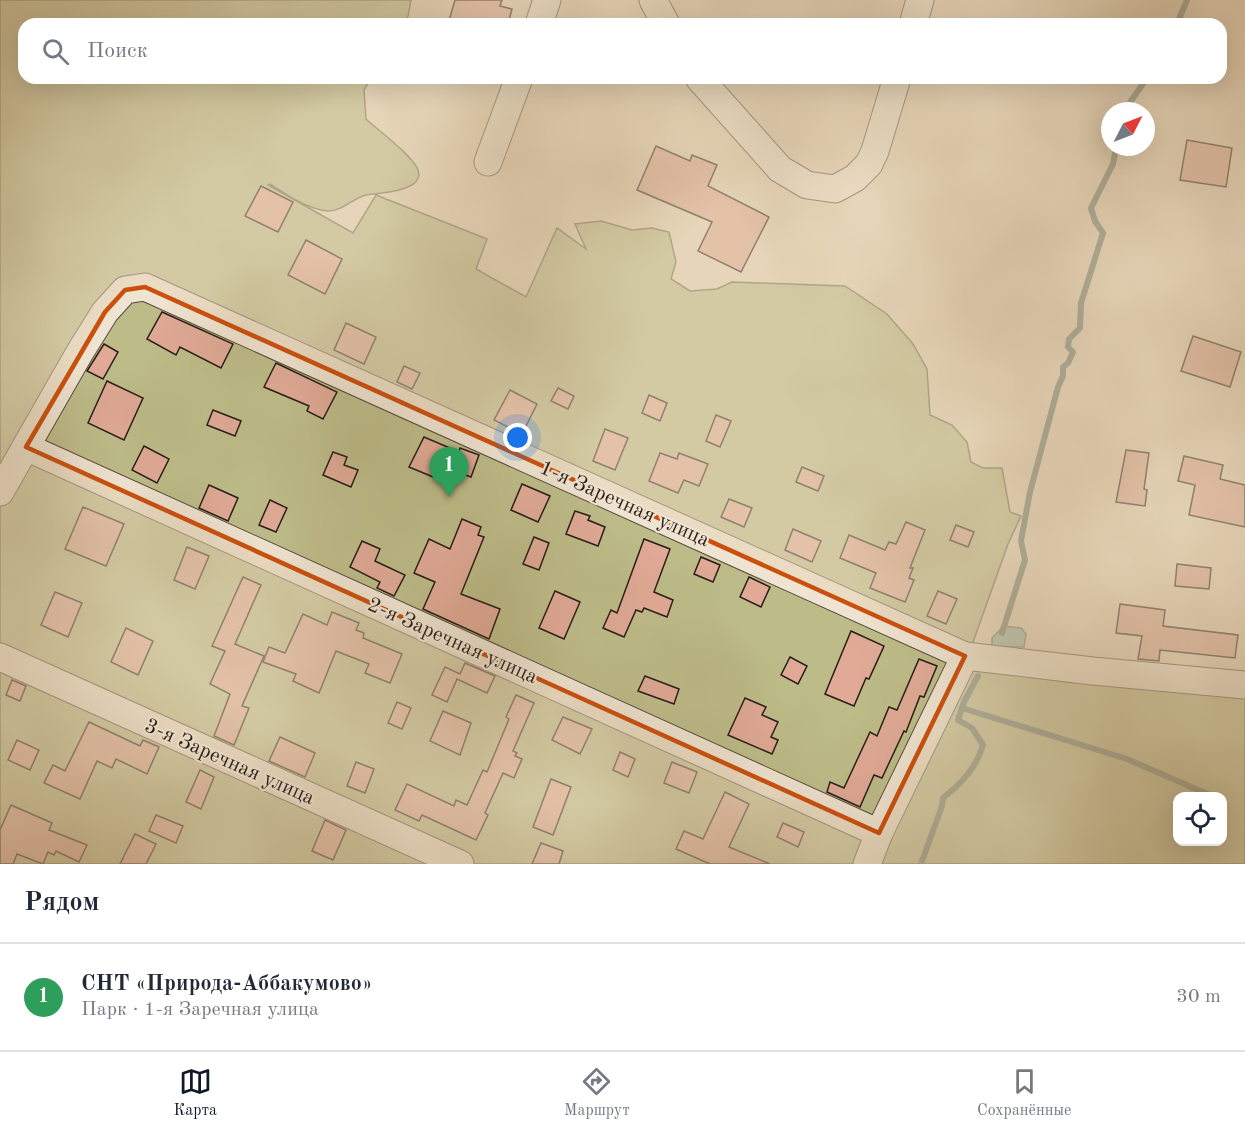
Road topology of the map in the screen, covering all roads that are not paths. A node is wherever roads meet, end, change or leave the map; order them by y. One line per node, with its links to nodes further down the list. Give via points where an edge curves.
1 (548, 0): 4 (street)
2 (653, 0): 5 (street)
3 (920, 0): 6 (street)
4 (540, 18)
5 (663, 18)
6 (915, 18)
7 (517, 84): 10 (street)
8 (704, 84): 9 (street, via 780,170 807,184 835,189 869,164)
9 (895, 84)
10 (488, 162)
11 (26, 447): 12 (street, 1-я Заречная улица); 13 (street, 1-я Заречная улица, via 105,312 125,290 145,286); 16 (street, 2-я Заречная улица)
12 (0, 492)
13 (965, 656): 15 (street, 1-я Заречная улица); 16 (street)
14 (0, 657): 17 (street, 3-я Заречная улица)
15 (1245, 684)
16 (879, 833): 18 (street)
17 (460, 864)
18 (867, 864)

